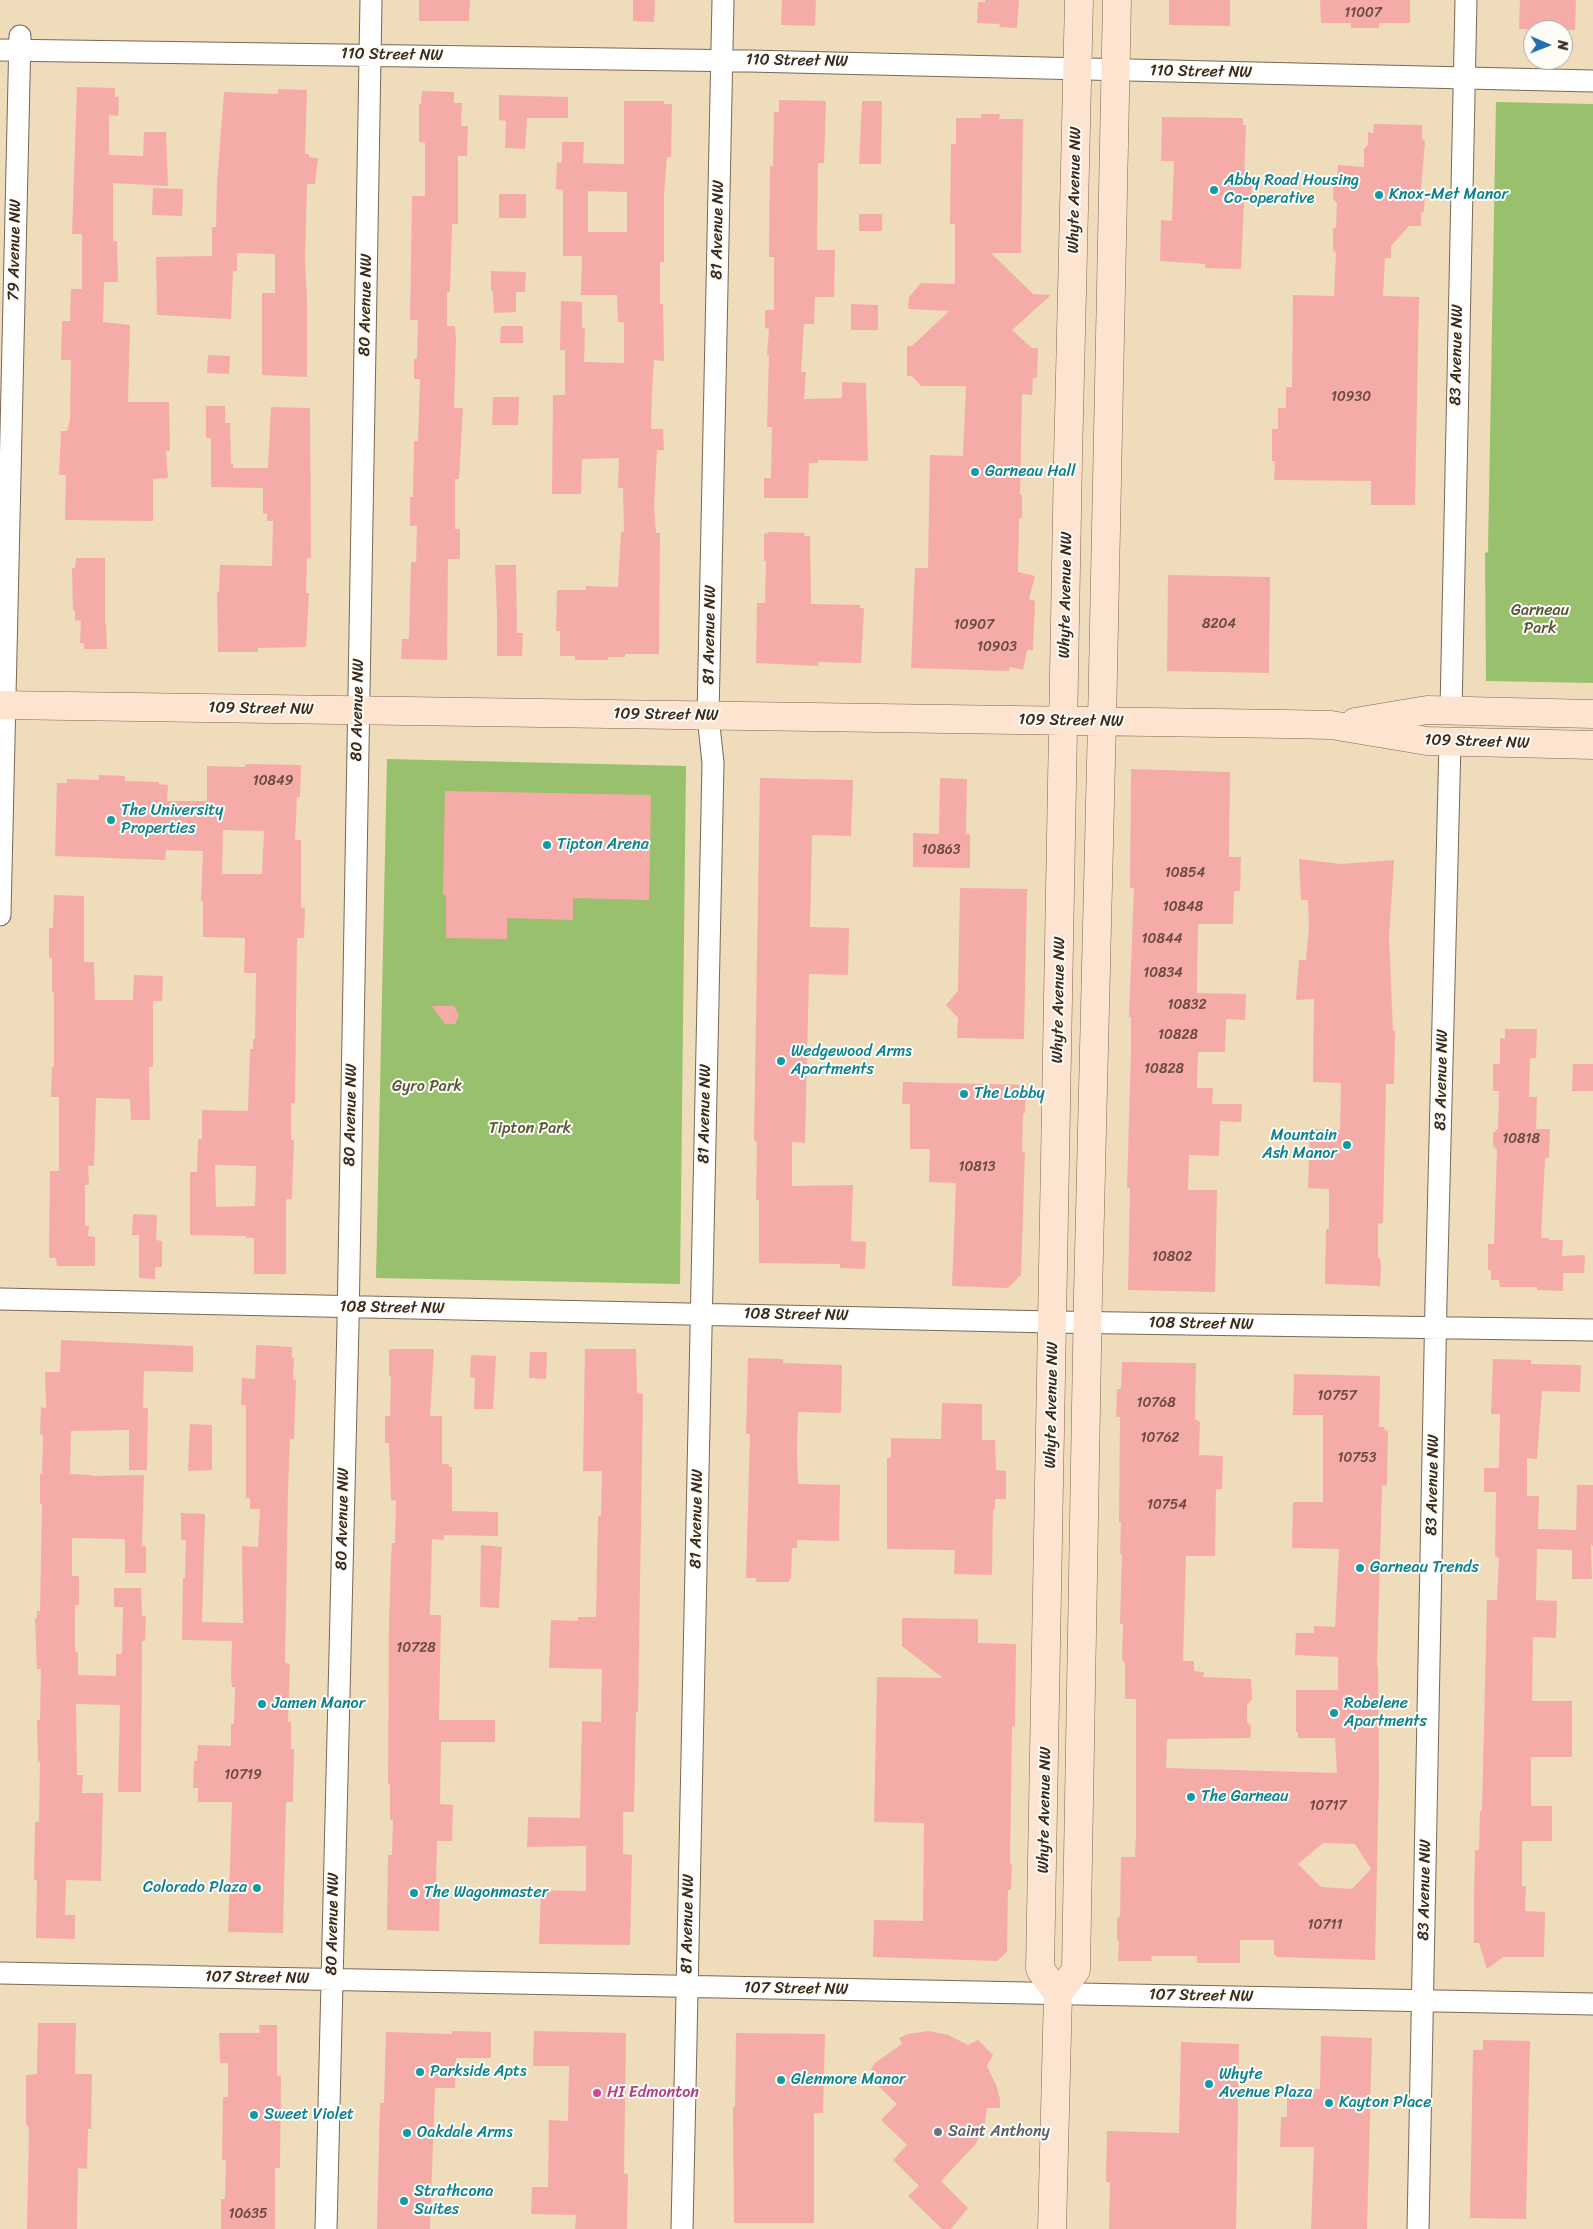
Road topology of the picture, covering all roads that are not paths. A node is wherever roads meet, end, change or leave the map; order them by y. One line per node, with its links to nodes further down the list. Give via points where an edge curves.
1 (372, 0): 7 (street, 80 Avenue NW)
2 (723, 0): 8 (street, 81 Avenue NW)
3 (1079, 0): 9 (main road, Whyte Avenue NW)
4 (1117, 0): 10 (main road, Whyte Avenue NW)
5 (1466, 0): 11 (street, 83 Avenue NW)
6 (13, 45): 7 (street, 110 Street NW); 13 (street, 79 Avenue NW)
7 (370, 54): 8 (street, 110 Street NW); 14 (street, 80 Avenue NW)
8 (722, 60): 9 (street, 110 Street NW); 17 (street, 81 Avenue NW)
9 (1078, 69): 10 (street, 110 Street NW); 18 (main road, Whyte Avenue NW)
10 (1115, 70): 11 (street, 110 Street NW); 19 (main road, Whyte Avenue NW)
11 (1464, 78): 12 (street, 110 Street NW); 15 (street, 83 Avenue NW)
12 (1593, 82)
13 (2, 705): 14 (main road, 109 Street NW); 23 (street, 79 Avenue NW)
14 (358, 710): 17 (main road, 109 Street NW); 25 (street, 80 Avenue NW)
15 (1451, 710): 16 (main road, 109 Street NW); 20 (main road, 109 Street NW, via 1427,710)
16 (1593, 714)
17 (708, 716): 18 (main road, 109 Street NW); 26 (street, 81 Avenue NW, via 713,763)
18 (1064, 721): 19 (main road, 109 Street NW); 27 (main road, Whyte Avenue NW)
19 (1102, 721): 20 (main road, 109 Street NW); 28 (main road, Whyte Avenue NW)
20 (1332, 725): 21 (main road, 109 Street NW)
21 (1450, 742): 22 (main road, 109 Street NW); 29 (street, 83 Avenue NW)
22 (1593, 745)
23 (0, 915)
24 (0, 1299): 25 (street, 108 Street NW)
25 (348, 1307): 26 (street, 108 Street NW); 32 (street, 80 Avenue NW)
26 (701, 1313): 27 (street, 108 Street NW); 33 (street, 81 Avenue NW)
27 (1053, 1322): 28 (street, 108 Street NW); 34 (main road, Whyte Avenue NW, via 1040,1969)
28 (1087, 1322): 29 (street, 108 Street NW); 34 (main road, Whyte Avenue NW, via 1076,1970)
29 (1436, 1328): 30 (street, 108 Street NW); 35 (street, 83 Avenue NW)
30 (1593, 1330)
31 (0, 1973): 32 (street, 107 Street NW)
32 (331, 1980): 33 (street, 107 Street NW); 37 (street, 80 Avenue NW)
33 (687, 1987): 34 (street, 107 Street NW); 38 (street, 81 Avenue NW)
34 (1058, 1994): 35 (street, 107 Street NW); 39 (main road)
35 (1422, 2001): 36 (street, 107 Street NW); 40 (street, 83 Avenue NW)
36 (1593, 2004)
37 (326, 2229)
38 (682, 2229)
39 (1052, 2229)
40 (1418, 2229)

